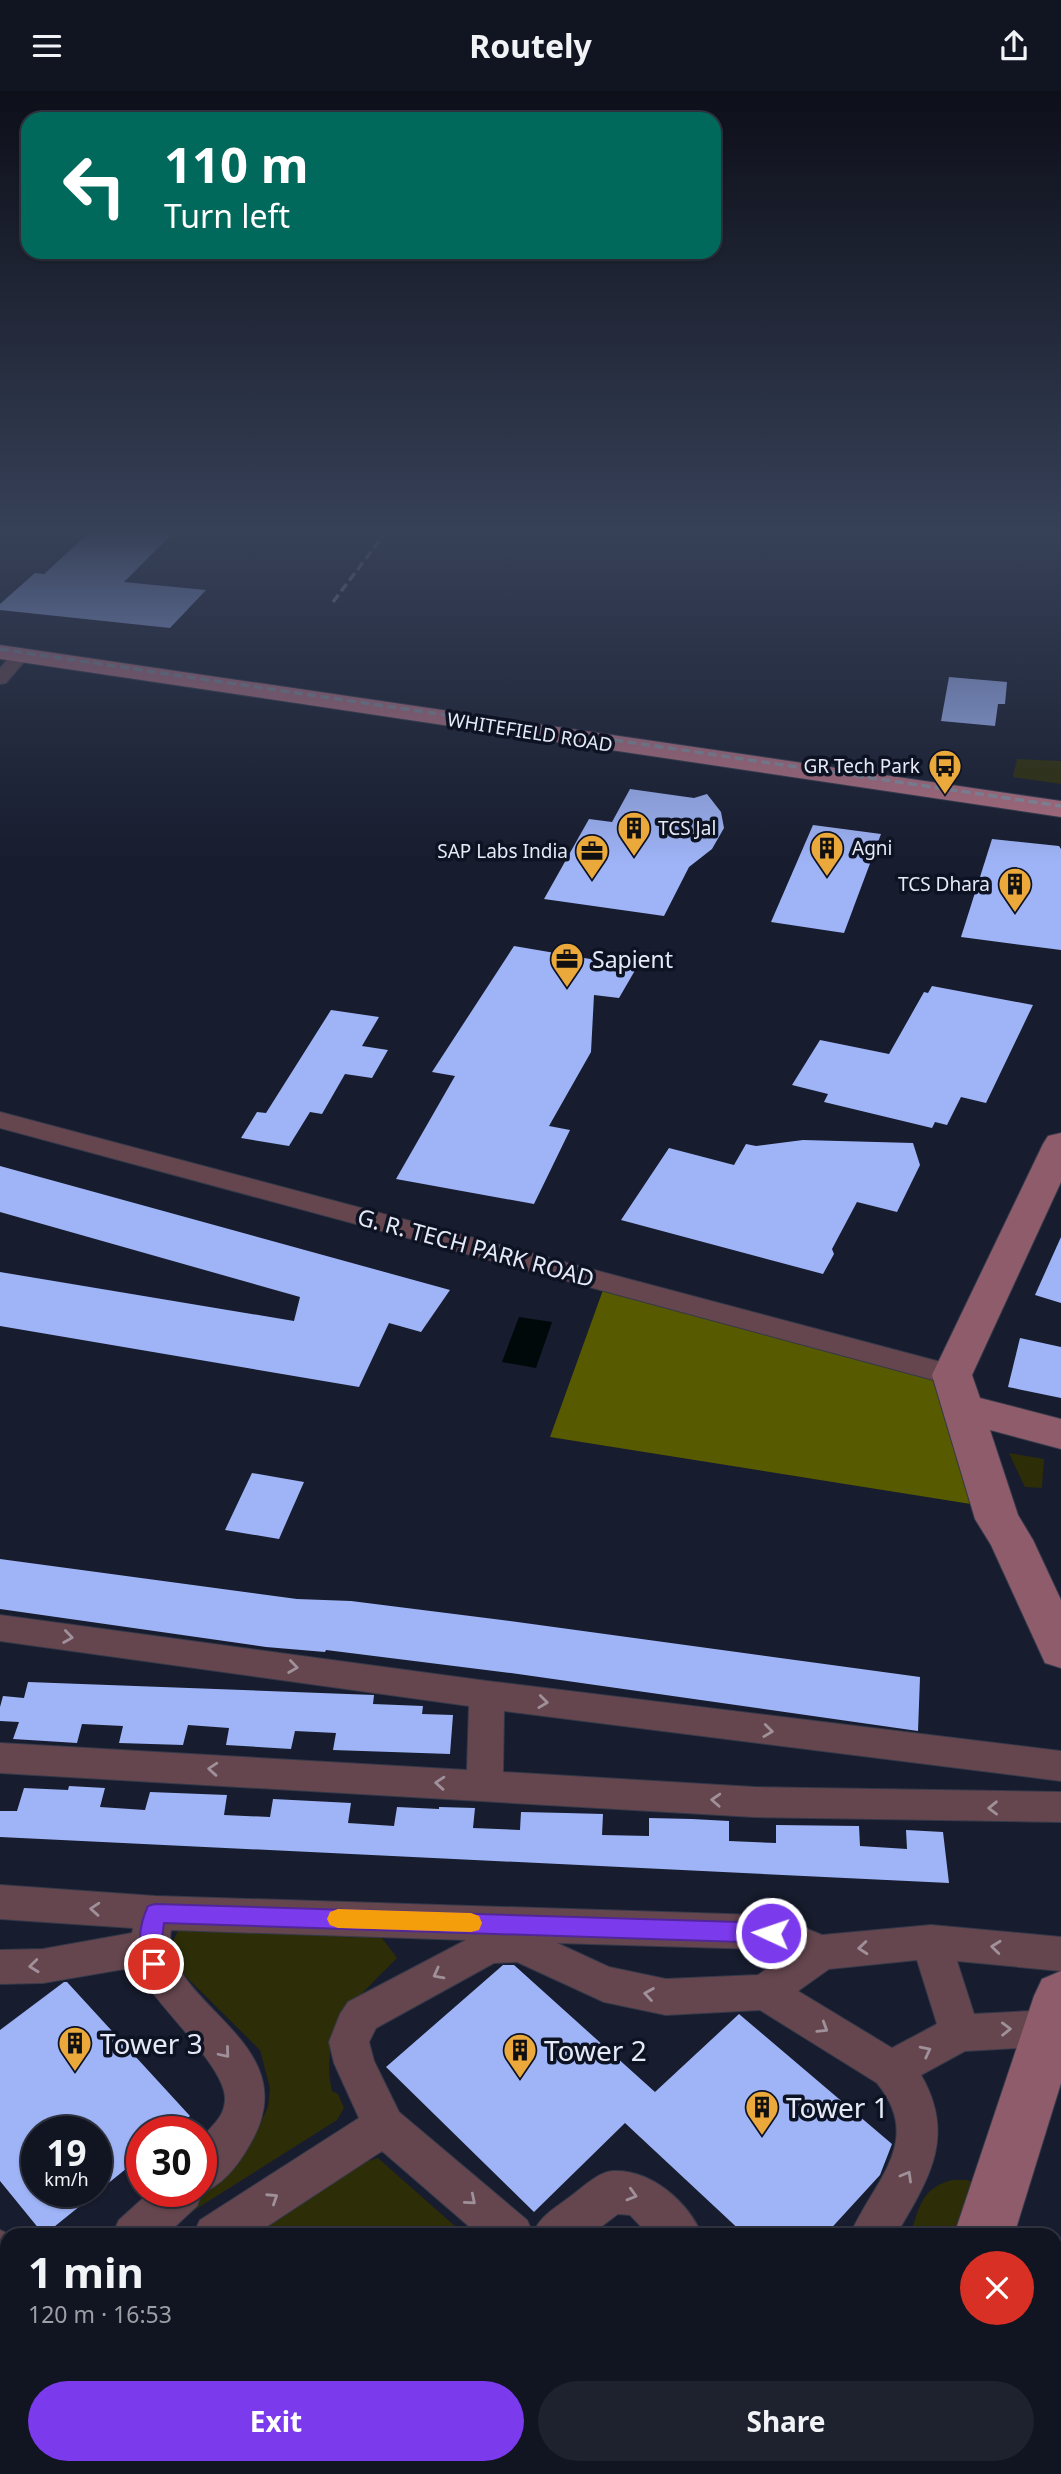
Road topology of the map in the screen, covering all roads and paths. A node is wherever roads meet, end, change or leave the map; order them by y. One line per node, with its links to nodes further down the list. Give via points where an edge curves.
1 (7, 649): 2 (street); 3 (main road, WHITEFIELD ROAD); 4 (main road, WHITEFIELD ROAD)
2 (0, 679)
3 (1061, 795)
4 (1061, 810)
5 (0, 1120): 7 (street, G. R. TECH PARK ROAD)
6 (1061, 1144): 7 (street)
7 (957, 1392): 8 (street); 10 (street, via 997,1519)
8 (1061, 1434)
9 (0, 1627): 11 (street, one-way to 11)
10 (1061, 1650)
11 (487, 1695): 13 (street, one-way to 13); 14 (street)
12 (0, 1758): 14 (street, one-way to 12)
13 (1061, 1766)
14 (485, 1786): 15 (street, one-way to 14, via 768,1802)
15 (1061, 1807)
16 (0, 1902): 17 (street, one-way to 16)
17 (152, 1930): 19 (street, via 758,1932); 21 (street, one-way to 21, via 43,1966); 27 (street, one-way to 27, via 159,1975 242,2074 248,2096 243,2119)
18 (931, 1942): 19 (street, one-way to 19); 20 (street, one-way to 18); 24 (street)
19 (821, 1952): 22 (street)
20 (1061, 1954)
21 (0, 1967)
22 (765, 1992): 25 (street, one-way to 25); 26 (street, one-way to 26, via 666,1997 604,1984 517,1945 485,1949 362,2015 354,2027 349,2042 354,2063)
23 (1056, 2012): 24 (street, one-way to 23); 35 (street)
24 (960, 2033): 25 (street, one-way to 24)
25 (891, 2070): 34 (street, one-way to 25, via 913,2166 919,2134 908,2090)
26 (384, 2126): 30 (street, one-way to 26); 31 (street, one-way to 31)
27 (217, 2152)
28 (164, 2207): 29 (street)
29 (141, 2228)
30 (226, 2228)
31 (504, 2228)
32 (563, 2228): 33 (street, one-way to 33, via 612,2192 641,2196)
33 (673, 2228)
34 (876, 2228)
35 (986, 2228)

